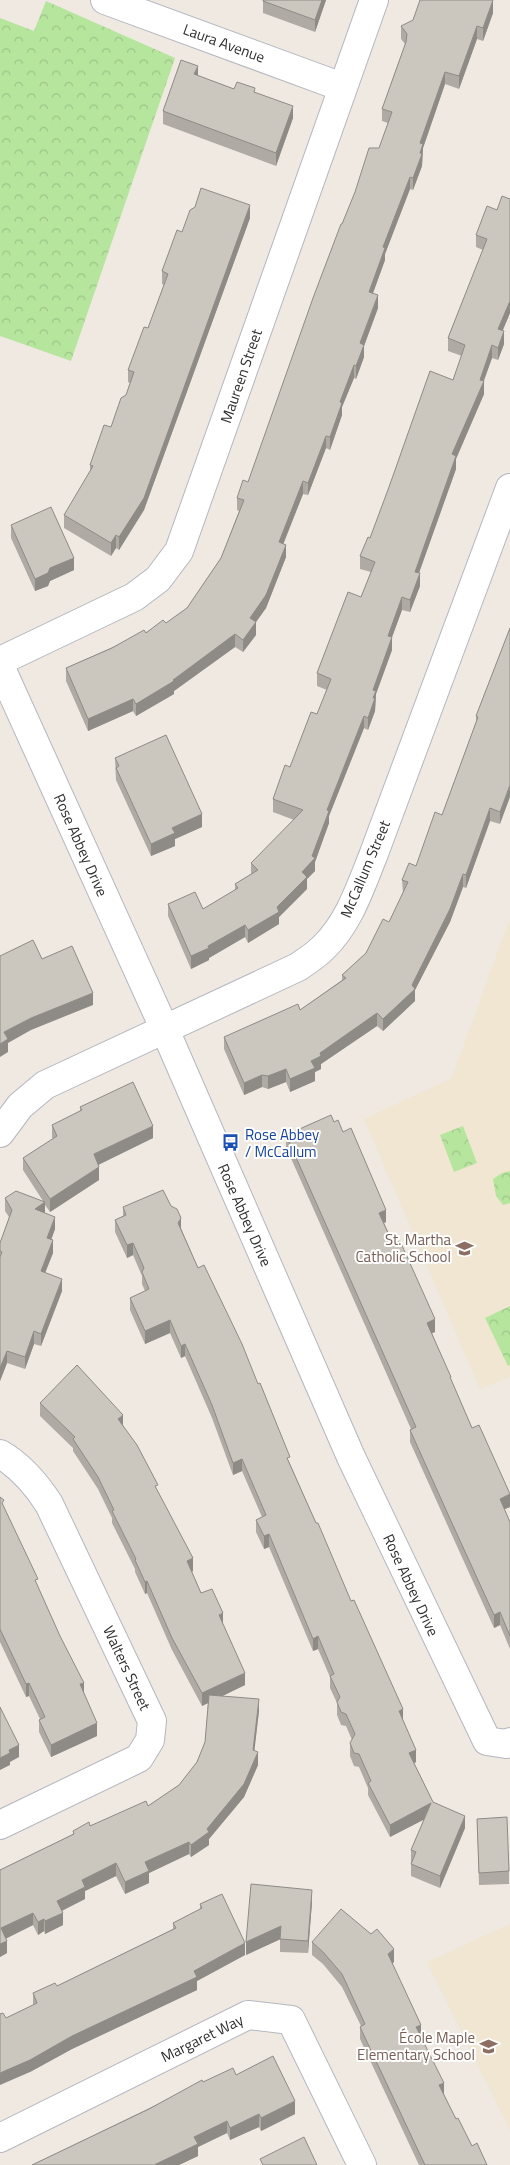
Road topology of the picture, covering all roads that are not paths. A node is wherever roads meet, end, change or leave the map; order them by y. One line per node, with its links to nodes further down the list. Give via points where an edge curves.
1 (105, 0): 3 (street, Laura Avenue)
2 (374, 0): 3 (street, Maureen Street)
3 (342, 87): 5 (street, Maureen Street, via 179,552 158,579 134,596)
4 (510, 488): 7 (street, McCallum Street, via 373,856 343,924 323,948 298,967)
5 (0, 661)
6 (0, 666): 7 (street, Rose Abbey Drive)
7 (165, 1030): 8 (street, McCallum Street, via 45,1085 20,1106); 10 (street, Rose Abbey Drive, via 351,1457 475,1719 487,1740)
8 (0, 1133)
9 (0, 1454): 11 (street, Walters Street, via 36,1484 49,1504 152,1721 150,1740 139,1758)
10 (510, 1742)
11 (0, 1825)
12 (0, 2138): 13 (street, Margaret Way, via 248,2015 291,2020)
13 (362, 2165)

